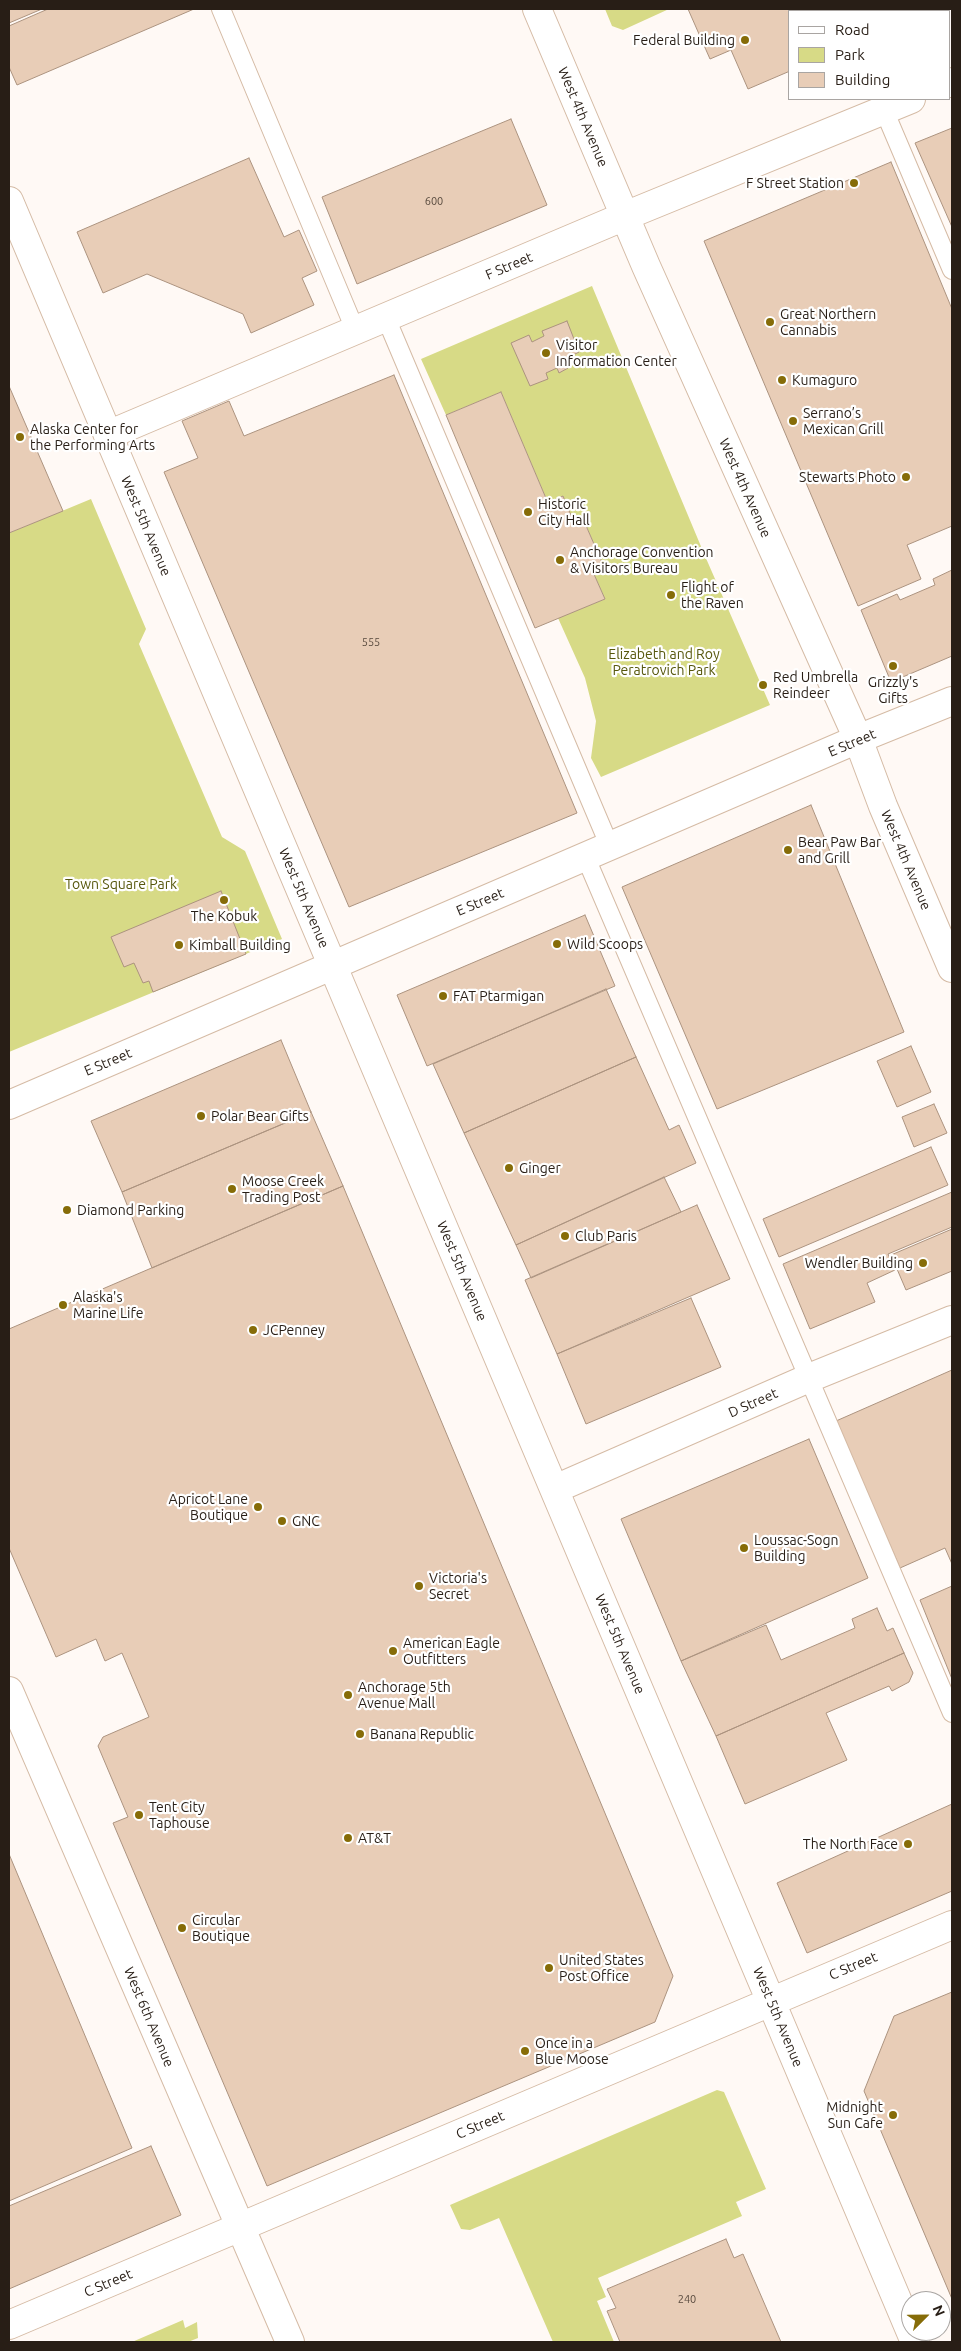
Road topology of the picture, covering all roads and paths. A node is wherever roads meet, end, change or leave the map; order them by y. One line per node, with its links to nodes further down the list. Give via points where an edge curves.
1 (221, 9): 9 (lane)
2 (537, 9): 6 (main road, West 4th Avenue)
3 (909, 100): 4 (main road, F Street)
4 (884, 110): 6 (main road, F Street); 7 (lane)
5 (9, 201): 10 (main road, West 5th Avenue)
6 (625, 216): 8 (main road, F Street); 12 (main road, West 4th Avenue)
7 (952, 270)
8 (386, 318): 9 (main road, F Street); 13 (lane)
9 (356, 332): 10 (main road, F Street)
10 (108, 435): 14 (main road, West 5th Avenue)
11 (952, 701): 12 (main road, E Street)
12 (858, 739): 13 (main road, E Street); 15 (main road, West 4th Avenue)
13 (598, 852): 14 (main road, E Street); 18 (lane)
14 (332, 965): 16 (main road, E Street); 19 (main road, West 5th Avenue)
15 (952, 968)
16 (9, 1105)
17 (952, 1320): 18 (main road, D Street)
18 (809, 1378): 19 (main road, D Street); 21 (lane)
19 (555, 1489): 24 (main road, West 5th Avenue)
20 (9, 1691): 22 (main road, West 6th Avenue)
21 (952, 1713)
22 (15, 1723): 25 (main road, West 6th Avenue)
23 (952, 1925): 24 (main road, C Street)
24 (771, 2001): 25 (main road, C Street); 28 (main road, West 5th Avenue)
25 (241, 2228): 26 (main road, C Street); 27 (main road, West 6th Avenue)
26 (9, 2325)
27 (290, 2342)
28 (915, 2342)

